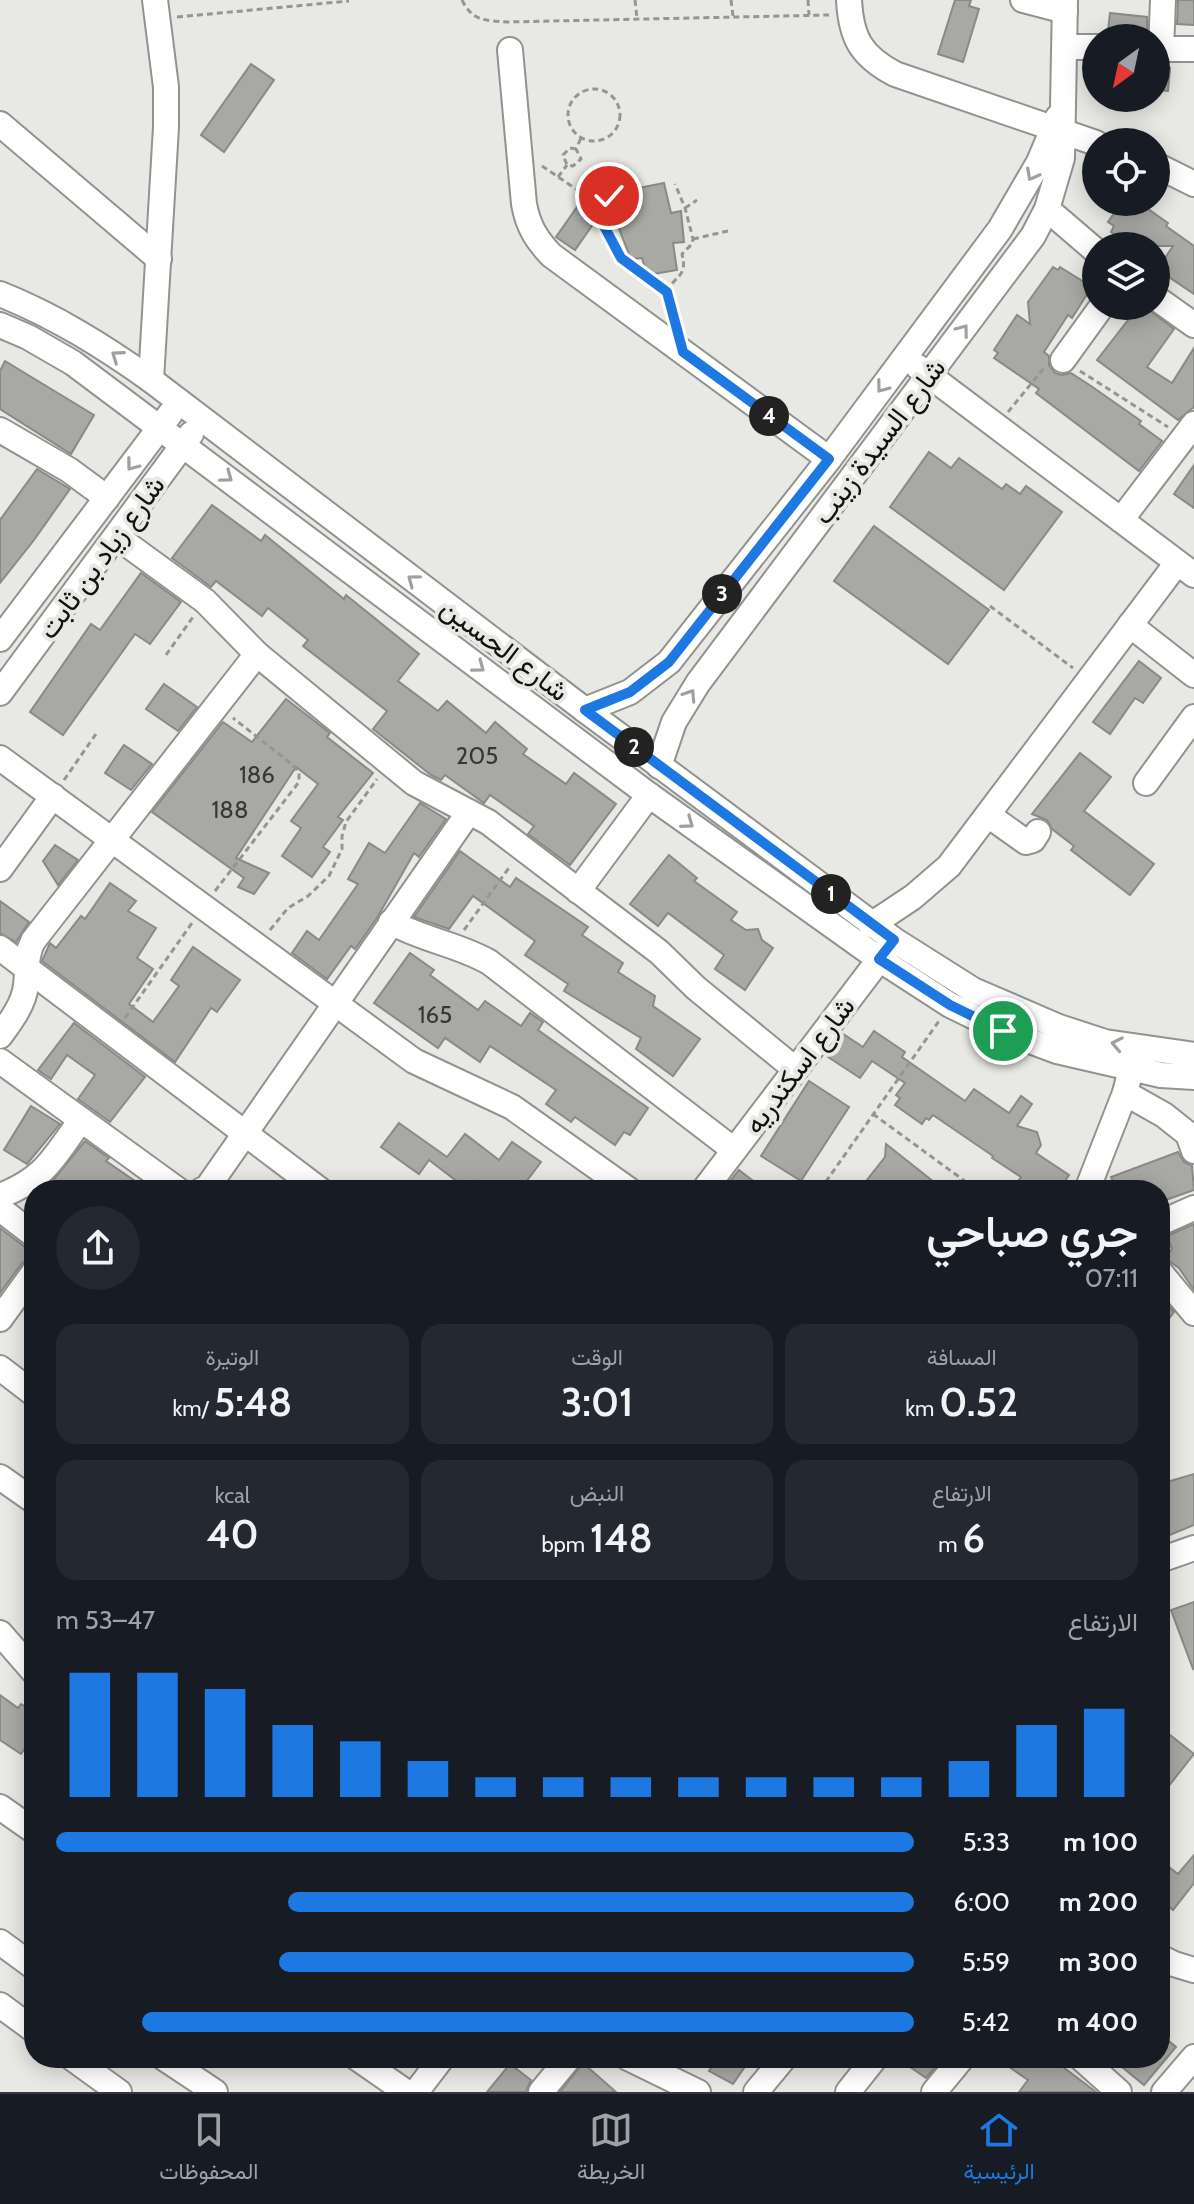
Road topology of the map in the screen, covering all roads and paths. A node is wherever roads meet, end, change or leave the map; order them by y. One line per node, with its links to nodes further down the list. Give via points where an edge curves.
1 (257, 0): 13 (path)
2 (462, 0): 16 (path, via 480,19 507,22)
3 (635, 0): 16 (path)
4 (731, 0): 15 (path)
5 (808, 0): 14 (path)
6 (1023, 0): 10 (street)
7 (1163, 0): 17 (street)
8 (349, 1): 9 (path)
9 (310, 2): 13 (path)
10 (1065, 6): 18 (street, شارع السيدة زينب)
11 (849, 7): 14 (path); 24 (street, via 854,33 877,65)
12 (156, 9): 13 (path); 44 (street, via 166,87)
13 (257, 10)
14 (809, 15): 15 (path)
15 (733, 17): 16 (path)
16 (637, 19)
17 (1161, 24)
18 (1065, 47): 19 (street); 24 (street, شارع السيدة زينب)
19 (1082, 47)
20 (1170, 49): 21 (street)
21 (1194, 49)
22 (510, 50): 28 (street)
23 (0, 124): 44 (street)
24 (1059, 129): 26 (street); 40 (street, شارع السيدة زينب, via 1062,158); 52 (street, شارع السيدة زينب, one-way to 52, via 1000,229)
25 (581, 138): 25 (path, via 601,140 617,128 619,108 607,92 587,90 571,102 568,122); 27 (path)
26 (1082, 138)
27 (576, 149): 29 (path, via 563,155); 29 (path, via 581,159)
28 (519, 150): 31 (path); 63 (street, via 528,223 551,255)
29 (567, 165): 31 (path)
30 (1170, 172): 33 (street)
31 (558, 177): 36 (path)
32 (675, 184): 39 (path)
33 (1194, 184)
34 (616, 189): 35 (path)
35 (608, 191): 36 (path); 38 (path, via 609,198)
36 (583, 196): 38 (path)
37 (697, 200): 39 (path)
38 (594, 207): 45 (path, via 621,258)
39 (685, 208): 42 (path)
40 (1047, 209): 43 (street); 54 (street, شارع السيدة زينب, one-way to 40, via 1033,236)
41 (728, 231): 42 (path)
42 (693, 239): 45 (path, via 682,254 682,274)
43 (1082, 239)
44 (159, 259): 55 (street)
45 (667, 292): 49 (path)
46 (0, 294): 55 (street, شارع الحسين, one-way to 46, via 65,324)
47 (1170, 308): 51 (street)
48 (1092, 320): 53 (street)
49 (675, 322)
50 (0, 325): 59 (street, شارع الحسين, via 73,363)
51 (1194, 325)
52 (905, 357): 54 (street); 63 (street, شارع السيدة زينب, one-way to 63)
53 (1063, 360): 58 (path, via 1047,364); 61 (path)
54 (929, 375): 58 (street); 83 (street, شارع السيدة زينب, one-way to 54, via 674,722 698,683)
55 (151, 380): 56 (street, شارع الحسين)
56 (178, 402): 57 (street, شارع الحسين); 59 (street, شارع زياد بن ثابت)
57 (201, 420): 62 (street, شارع زياد بن ثابت); 78 (street, شارع الحسين, one-way to 57)
58 (996, 426): 65 (street)
59 (160, 427): 62 (street, شارع الحسين); 64 (street, شارع زياد بن ثابت, one-way to 64)
60 (0, 430): 64 (street)
61 (1189, 430): 65 (street)
62 (183, 444): 66 (street, شارع زياد بن ثابت); 85 (street, شارع الحسين, one-way to 85)
63 (829, 459): 78 (street, شارع السيدة زينب, via 669,662 630,692)
64 (107, 498): 71 (street, شارع زياد بن ثابت)
65 (1121, 520): 67 (street)
66 (117, 537): 68 (street); 76 (street, شارع زياد بن ثابت)
67 (1186, 569): 70 (street)
68 (205, 601): 72 (street); 73 (path)
69 (990, 606): 75 (path)
70 (1130, 625): 74 (street); 75 (street)
71 (0, 639)
72 (257, 654): 77 (street); 82 (street)
73 (166, 655)
74 (1194, 675)
75 (1088, 680): 88 (street)
76 (0, 693)
77 (217, 706): 90 (street); 94 (path, via 293,765 299,782)
78 (585, 710): 83 (street, شارع الحسين)
79 (1194, 717): 84 (street)
80 (96, 734): 86 (path)
81 (0, 758): 86 (street)
82 (388, 762): 87 (street, via 422,788); 98 (path, via 346,822 342,849 329,876 288,908)
83 (659, 766): 96 (street, شارع الحسين)
84 (1146, 783)
85 (649, 795): 93 (street); 100 (street, شارع الحسين, one-way to 100)
86 (53, 796): 90 (street); 92 (street)
87 (469, 812): 91 (street); 95 (street)
88 (988, 815): 89 (street, via 1026,842); 96 (street, via 949,866)
89 (1038, 832)
90 (112, 839): 94 (street); 101 (street, via 33,941)
91 (523, 849): 93 (street); 97 (path)
92 (0, 869)
93 (578, 891): 108 (street, via 659,952)
94 (203, 906): 98 (street); 104 (path)
95 (391, 922): 97 (street); 102 (street)
96 (871, 925): 100 (street, شارع الحسين)
97 (453, 945): 115 (street, via 489,962)
98 (257, 946): 102 (street)
99 (0, 948): 101 (street)
100 (887, 950): 103 (street, شارع الحسين); 106 (street, شارع الحسين, one-way to 100, via 1105,1042 1059,1027); 108 (street, شارع اسكندريه)
101 (25, 967): 104 (street); 105 (street, via 21,1002)
102 (335, 1003): 114 (street); 122 (street, via 414,1061 512,1107)
103 (950, 1005): 109 (street, شارع الحسين, via 1057,1051); 112 (path)
104 (113, 1034): 114 (street)
105 (0, 1036)
106 (1194, 1055)
107 (0, 1061): 113 (street)
108 (795, 1069): 115 (street, شارع اسكندريه)
109 (1131, 1069): 110 (street, شارع الحسين); 111 (street)
110 (1194, 1077)
111 (1125, 1093): 116 (street, via 1188,1134); 125 (street)
112 (873, 1114): 117 (path); 124 (path)
113 (81, 1120): 118 (street); 119 (street)
114 (245, 1133): 120 (street); 121 (street)
115 (734, 1150): 123 (street, شارع اسكندريه)
116 (1194, 1151)
117 (962, 1179)
118 (33, 1180)
119 (164, 1180)
120 (213, 1180)
121 (307, 1180)
122 (615, 1180)
123 (712, 1180)
124 (827, 1180)
125 (1091, 1180)
126 (24, 1186): 127 (street)
127 (0, 1196)
128 (1194, 1208): 130 (street)
129 (0, 1209): 131 (street)
130 (1170, 1219)
131 (24, 1227)
132 (1170, 1284): 134 (street)
133 (24, 1286): 135 (street)
134 (1194, 1313)
135 (0, 1319)
136 (0, 1368): 137 (street)
137 (24, 1386)
138 (0, 1477): 139 (street)
139 (24, 1494)
140 (1194, 1548): 141 (street)
141 (1170, 1556)
142 (0, 1633): 143 (street)
143 (24, 1661)
144 (0, 1807): 145 (street)
145 (24, 1824)
146 (0, 1942): 147 (street)
147 (24, 1960)
148 (1170, 1962): 149 (street)
149 (1194, 1970)
150 (0, 2005): 151 (street)
151 (24, 2023)
152 (1194, 2057): 173 (street)
153 (86, 2068): 163 (street)
154 (179, 2068): 164 (street)
155 (371, 2068): 165 (street)
156 (434, 2068): 166 (street)
157 (561, 2068): 167 (street)
158 (649, 2068): 168 (street)
159 (776, 2068): 169 (street)
160 (867, 2068): 170 (street)
161 (954, 2068): 171 (street)
162 (1092, 2068): 172 (street)
163 (119, 2092)
164 (215, 2092)
165 (406, 2092)
166 (416, 2092)
167 (541, 2092)
168 (698, 2092)
169 (756, 2092)
170 (848, 2092)
171 (934, 2092)
172 (1119, 2092)
173 (1164, 2092)

